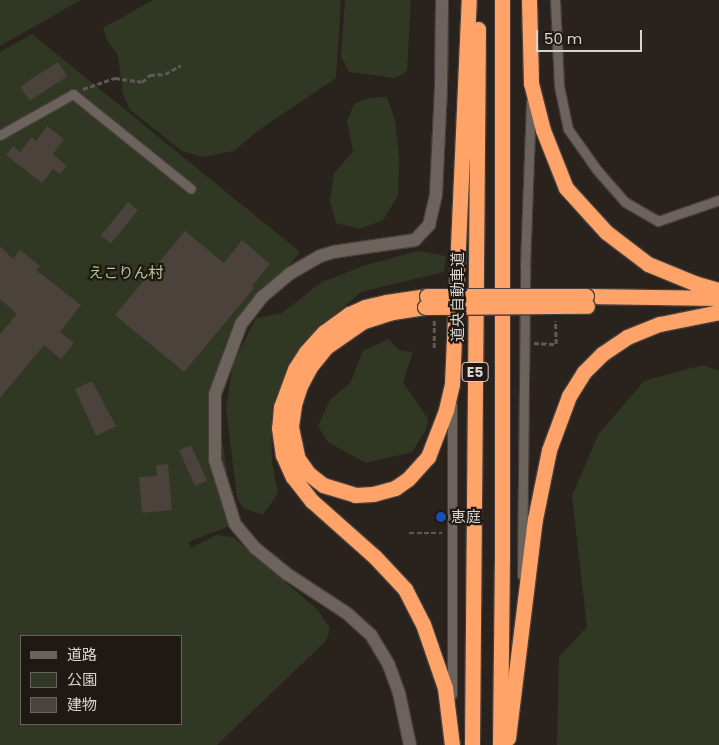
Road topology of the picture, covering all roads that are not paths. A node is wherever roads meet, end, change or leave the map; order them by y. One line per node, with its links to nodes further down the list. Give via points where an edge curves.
1 (442, 0): 19 (street, via 436,194 429,225 415,240 333,252 289,274 262,297 241,324 215,394 215,460 235,524 254,548 348,614 370,635 392,672)
2 (470, 0): 16 (highway)
3 (478, 0): 20 (highway, 道央自動車道 / E5)
4 (502, 0): 21 (highway, E5)
5 (529, 0): 7 (highway)
6 (555, 0): 10 (lane, via 558,86 568,129 597,170 624,202 658,221)
7 (532, 83): 11 (highway, via 543,130 566,188 606,232 648,264); 17 (lane, via 525,266)
8 (0, 135): 9 (lane, via 73,94)
9 (190, 189)
10 (719, 200)
11 (719, 290)
12 (719, 298): 13 (highway)
13 (587, 301): 14 (highway, bridge); 15 (highway)
14 (429, 306): 16 (highway, via 392,312 362,322 326,347 310,367 294,405 291,427 298,459 308,474 338,491 373,494 395,488 428,457); 18 (highway, via 386,302 349,314 324,332 295,369 281,407 279,428 283,455 293,478 312,501 375,556 405,589 423,624 445,688)
15 (719, 311): 17 (highway, via 660,324 627,337 602,354 584,372 569,396 558,422 535,519)
16 (452, 384): 18 (lane)
17 (521, 636): 22 (highway)
18 (452, 741)
19 (410, 745)
20 (472, 745)
21 (500, 745)
22 (507, 745)

